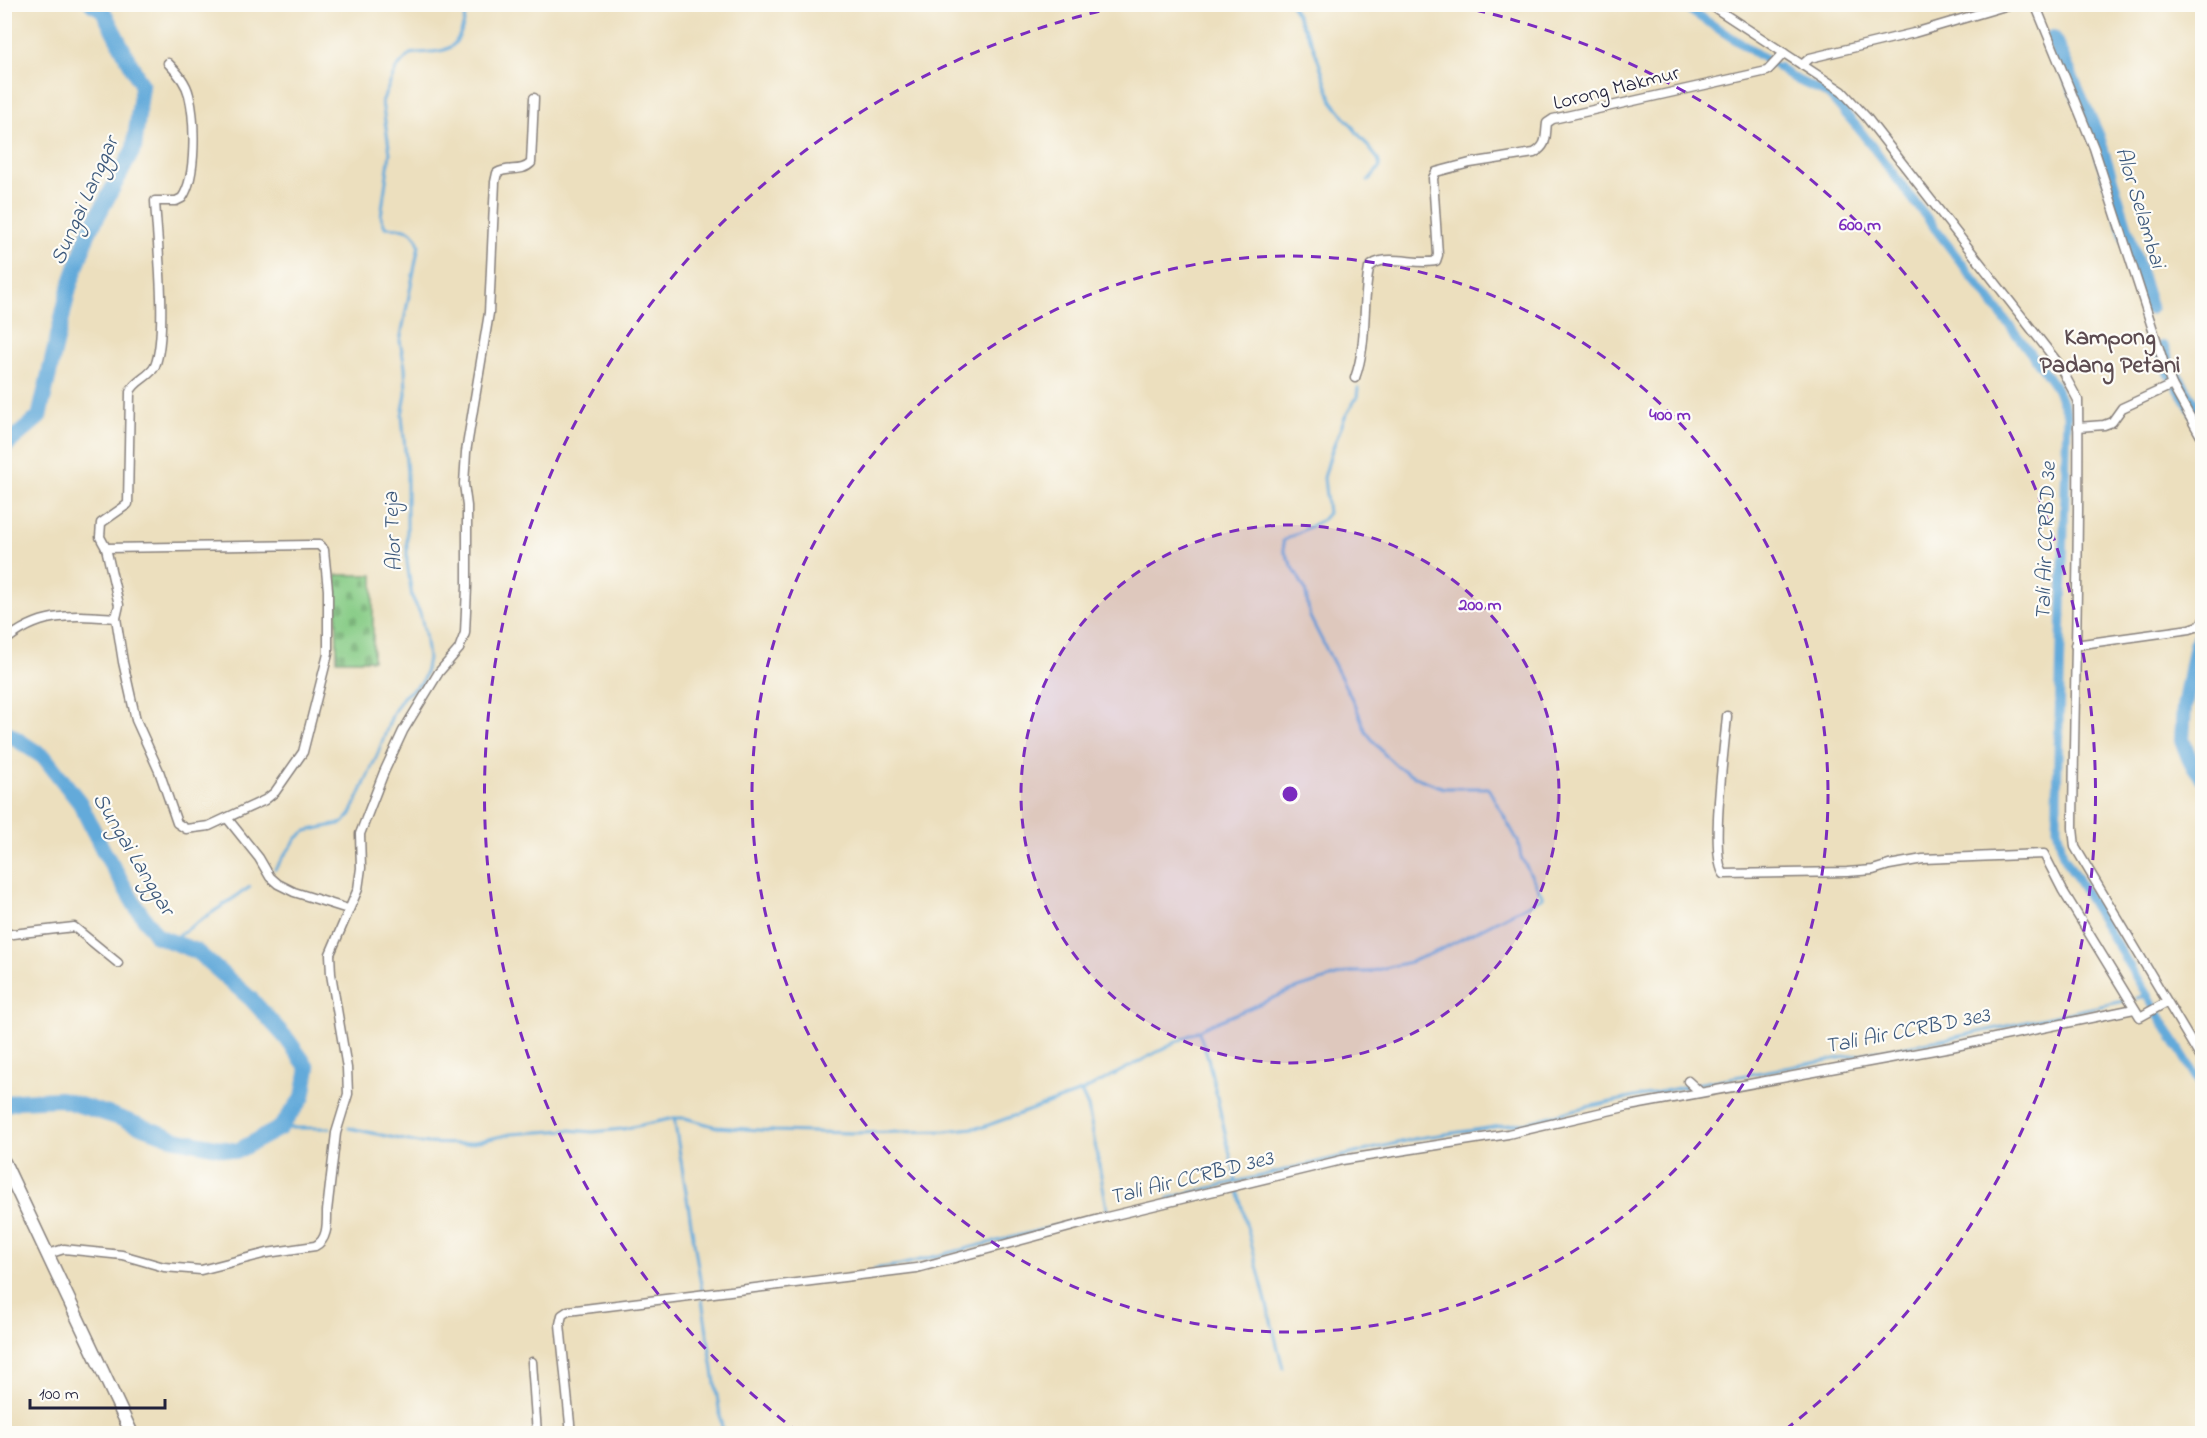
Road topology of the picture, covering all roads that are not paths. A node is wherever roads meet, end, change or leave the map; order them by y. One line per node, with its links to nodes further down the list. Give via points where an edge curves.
1 (1709, 4): 4 (street)
2 (2012, 4): 6 (street, via 1810,58)
3 (2035, 4): 9 (street, via 2094,148)
4 (1784, 53): 6 (street); 8 (street, Lorong Makmur, via 1767,71 1553,119 1547,123 1546,143 1534,153 1436,172 1436,261 1382,260 1369,268 1362,352)
5 (168, 63): 12 (street, via 189,94 193,132 188,188 183,198 176,201 155,201 159,350 153,369 130,392 128,504 101,523 100,537)
6 (1802, 65): 10 (street, via 1842,91 1867,118 2058,363 2077,396)
7 (534, 98): 19 (street, via 531,163 522,169 502,170 495,183 489,313 466,452 465,633 459,649 439,672 403,731 384,772 360,834 360,880)
8 (1354, 378)
9 (2172, 385): 10 (street, via 2122,408 2112,422); 11 (street)
10 (2078, 427): 16 (street)
11 (2202, 438)
12 (106, 548): 13 (street, via 119,605); 18 (street, via 319,545 324,550 328,654 304,748 273,795)
13 (116, 618): 15 (street, via 45,618 21,628); 18 (street, via 136,720 177,823 194,829)
14 (2201, 626): 16 (street)
15 (4, 642)
16 (2075, 645): 22 (street, via 2075,847)
17 (1727, 717): 23 (street, via 1718,829 1719,866 1724,874 1847,872 1931,858 2044,854)
18 (227, 818): 19 (street, via 278,884)
19 (348, 909): 28 (street, via 330,954 348,1094 336,1133 321,1243 201,1270 164,1267 122,1255 64,1250)
20 (4, 936): 21 (street, via 74,927)
21 (118, 963)
22 (2165, 1003): 23 (street, via 2140,1017); 24 (street)
23 (2134, 1009): 26 (street)
24 (2202, 1060)
25 (1688, 1081): 26 (street)
26 (1700, 1092): 32 (street, via 1508,1134 1342,1160 917,1268 568,1311 561,1324)
27 (4, 1162): 28 (main road)
28 (48, 1254): 30 (main road)
29 (532, 1362): 31 (street)
30 (132, 1434)
31 (537, 1434)
32 (571, 1434)

